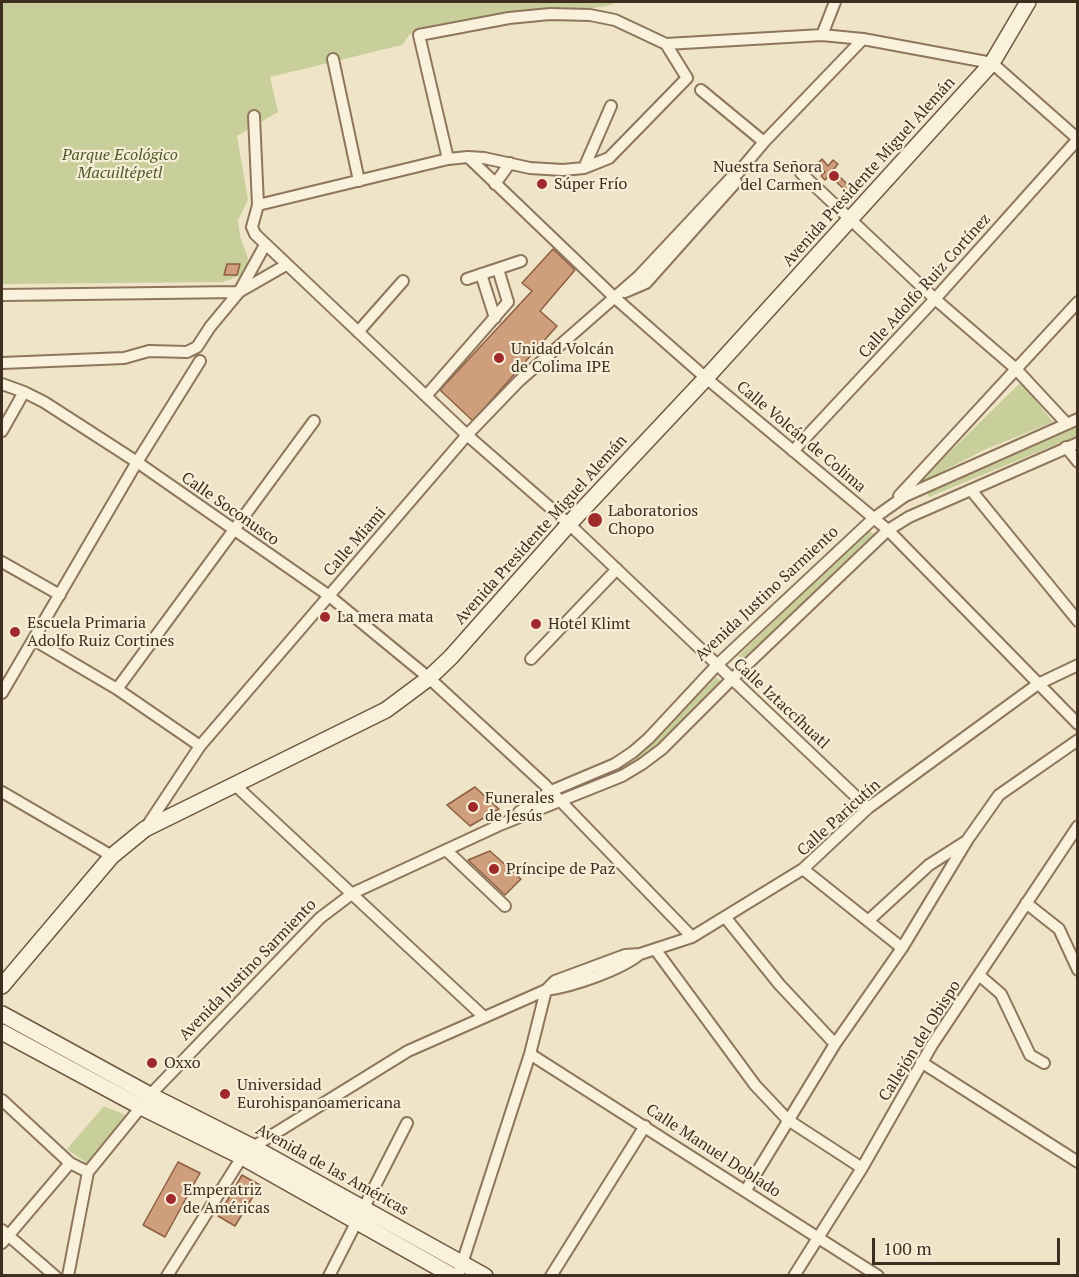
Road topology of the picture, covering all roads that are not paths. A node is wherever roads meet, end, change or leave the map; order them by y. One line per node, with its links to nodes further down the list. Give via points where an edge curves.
1 (835, 2): 3 (street)
2 (1028, 2): 7 (main road, Avenida Presidente Miguel Alemán)
3 (822, 35): 4 (street); 5 (street)
4 (863, 39): 7 (street); 12 (street, Calle Miami)
5 (666, 44): 14 (street, via 615,20 590,15 508,18 419,35); 16 (street, via 687,78 609,158)
6 (333, 59): 18 (street)
7 (992, 63): 11 (street); 21 (main road, Avenida Presidente Miguel Alemán)
8 (701, 90): 12 (street)
9 (611, 106): 16 (street)
10 (254, 116): 20 (street)
11 (1077, 139): 32 (street, Calle Adolfo Ruiz Cortínez)
12 (764, 142): 31 (street, Calle Miami, via 639,276)
13 (468, 157): 14 (street); 15 (street); 19 (street, Calle Volcán de Colima)
14 (447, 159): 18 (street)
15 (510, 163): 16 (street, via 530,168); 19 (street)
16 (584, 168)
17 (801, 173): 21 (street)
18 (359, 180): 20 (street)
19 (495, 184): 31 (street, Calle Volcán de Colima)
20 (258, 205): 22 (street, via 252,227)
21 (852, 219): 32 (street); 39 (main road, Avenida Presidente Miguel Alemán)
22 (265, 245): 24 (street, Calle Iztaccíhuatl); 29 (street)
23 (521, 261): 25 (street)
24 (286, 265): 29 (street); 35 (street, Calle Iztaccíhuatl)
25 (498, 268): 26 (street); 34 (street, via 508,302)
26 (481, 274): 27 (street); 34 (street)
27 (467, 279)
28 (403, 281): 35 (street)
29 (239, 292): 30 (street); 37 (street, via 197,347 187,352 150,351 124,358)
30 (2, 295)
31 (614, 297): 39 (street, Calle Volcán de Colima); 47 (street, Calle Miami, via 519,381)
32 (935, 299): 38 (street); 50 (street, Calle Adolfo Ruiz Cortínez)
33 (1077, 302): 38 (street)
34 (495, 318): 42 (street)
35 (358, 332): 42 (street, Calle Iztaccíhuatl)
36 (200, 361): 51 (street)
37 (2, 363)
38 (1015, 368): 45 (street); 54 (street)
39 (706, 378): 50 (street, Calle Volcán de Colima); 56 (main road, Avenida Presidente Miguel Alemán)
40 (2, 384): 41 (street, Calle Soconusco)
41 (24, 392): 46 (street); 51 (street, Calle Soconusco)
42 (426, 396): 47 (street, Calle Iztaccíhuatl)
43 (1077, 419): 45 (street, Avenida Justino Sarmiento)
44 (314, 420): 57 (street)
45 (1066, 424): 54 (street, Avenida Justino Sarmiento)
46 (2, 430)
47 (467, 435): 56 (street, Calle Iztaccíhuatl); 62 (street, Calle Miami)
48 (1077, 442): 49 (street, Avenida Justino Sarmiento)
49 (1066, 447): 52 (street); 53 (street, Avenida Justino Sarmiento)
50 (793, 451): 55 (street, Calle Volcán de Colima)
51 (138, 462): 57 (street, Calle Soconusco); 61 (street)
52 (1077, 462)
53 (971, 490): 58 (street, Avenida Justino Sarmiento); 63 (street)
54 (891, 505): 55 (street, Avenida Justino Sarmiento)
55 (874, 518): 58 (street, Calle Volcán de Colima); 67 (street, Avenida Justino Sarmiento)
56 (568, 524): 60 (street, Calle Iztaccíhuatl); 69 (main road, Avenida Presidente Miguel Alemán)
57 (232, 530): 62 (street, Calle Soconusco); 72 (street)
58 (888, 530): 70 (street, Avenida Justino Sarmiento); 71 (street, Calle Volcán de Colima)
59 (2, 562): 61 (street)
60 (617, 569): 65 (street); 67 (street, Calle Iztaccíhuatl)
61 (60, 594): 64 (street)
62 (328, 595): 69 (street, Calle Soconusco); 76 (street, Calle Miami)
63 (1077, 621)
64 (34, 640): 68 (street); 72 (street)
65 (531, 659)
66 (1077, 664): 71 (street, Calle Paricutín)
67 (717, 665): 70 (street, Calle Iztaccíhuatl); 78 (street, Avenida Justino Sarmiento, via 633,752 615,764)
68 (6, 676): 73 (street)
69 (429, 678): 77 (main road, Avenida Presidente Miguel Alemán, via 386,710); 78 (street, Calle Soconusco)
70 (733, 678): 80 (street, Avenida Justino Sarmiento, via 642,764); 81 (street, Calle Iztaccíhuatl)
71 (1038, 684): 74 (street, Calle Volcán de Colima); 81 (street, Calle Paricutín)
72 (117, 689): 76 (street)
73 (2, 693)
74 (1077, 724)
75 (1077, 740): 85 (street, via 999,795)
76 (200, 746): 84 (street, Calle Miami)
77 (235, 785): 84 (main road, Avenida Presidente Miguel Alemán); 90 (street)
78 (551, 791): 80 (street, Calle Soconusco); 82 (street, Avenida Justino Sarmiento)
79 (2, 792): 88 (street)
80 (561, 800): 82 (street, Avenida Justino Sarmiento); 95 (street, Calle Soconusco)
81 (868, 808): 89 (street, Calle Paricutín)
82 (502, 824): 87 (street, Avenida Justino Sarmiento)
83 (1077, 826): 86 (street, Callejón del Obispo)
84 (145, 829): 88 (main road, Avenida Presidente Miguel Alemán)
85 (968, 839): 94 (street, via 928,865); 96 (street)
86 (1074, 840): 91 (street, Callejón del Obispo)
87 (446, 850): 90 (street, Avenida Justino Sarmiento); 92 (street)
88 (112, 856): 100 (main road, Avenida Presidente Miguel Alemán)
89 (803, 869): 93 (street, Calle Paricutín); 94 (street)
90 (353, 893): 103 (street); 110 (street, Avenida Justino Sarmiento, via 320,918)
91 (1026, 903): 98 (street, via 1059,929); 99 (street, Callejón del Obispo)
92 (505, 906)
93 (725, 917): 95 (street, Calle Paricutín); 105 (street, via 779,984)
94 (868, 921): 96 (street)
95 (692, 937): 97 (street, Calle Paricutín)
96 (902, 948): 105 (street)
97 (655, 949): 101 (street, Calle Paricutín, via 625,955 555,981); 111 (street, via 755,1085)
98 (1077, 970)
99 (979, 975): 107 (street, Callejón del Obispo); 108 (street, via 1001,994 1030,1055)
100 (2, 986)
101 (546, 990): 103 (street, Calle Paricutín); 106 (street)
102 (2, 1014): 110 (main road, Avenida de las Américas)
103 (484, 1017): 114 (street, Calle Paricutín, via 408,1051)
104 (2, 1032): 110 (main road, Avenida de las Américas)
105 (836, 1044): 111 (street)
106 (530, 1054): 113 (street, Calle Manuel Doblado); 123 (street)
107 (921, 1062): 115 (street); 117 (street, Callejón del Obispo)
108 (1044, 1063)
109 (2, 1100): 116 (street)
110 (146, 1101): 114 (main road, Avenida de las Américas); 118 (street, Avenida Justino Sarmiento)
111 (788, 1120): 117 (street); 119 (street)
112 (406, 1123): 120 (street)
113 (645, 1126): 119 (street, Calle Manuel Doblado); 129 (street)
114 (248, 1152): 120 (main road, Avenida de las Américas); 126 (street)
115 (1077, 1162)
116 (70, 1163): 118 (street); 121 (street)
117 (862, 1168): 122 (street, Callejón del Obispo)
118 (88, 1172): 125 (street)
119 (746, 1190): 122 (street, Calle Manuel Doblado)
120 (360, 1215): 123 (main road, Avenida de las Américas); 127 (street)
121 (4, 1236): 124 (street)
122 (818, 1237): 130 (street, Callejón del Obispo); 131 (street, Calle Manuel Doblado)
123 (458, 1271): 128 (main road, Avenida de las Américas)
124 (55, 1275)
125 (68, 1275)
126 (167, 1275)
127 (329, 1275)
128 (485, 1275)
129 (551, 1275)
130 (794, 1275)
131 (878, 1275)

